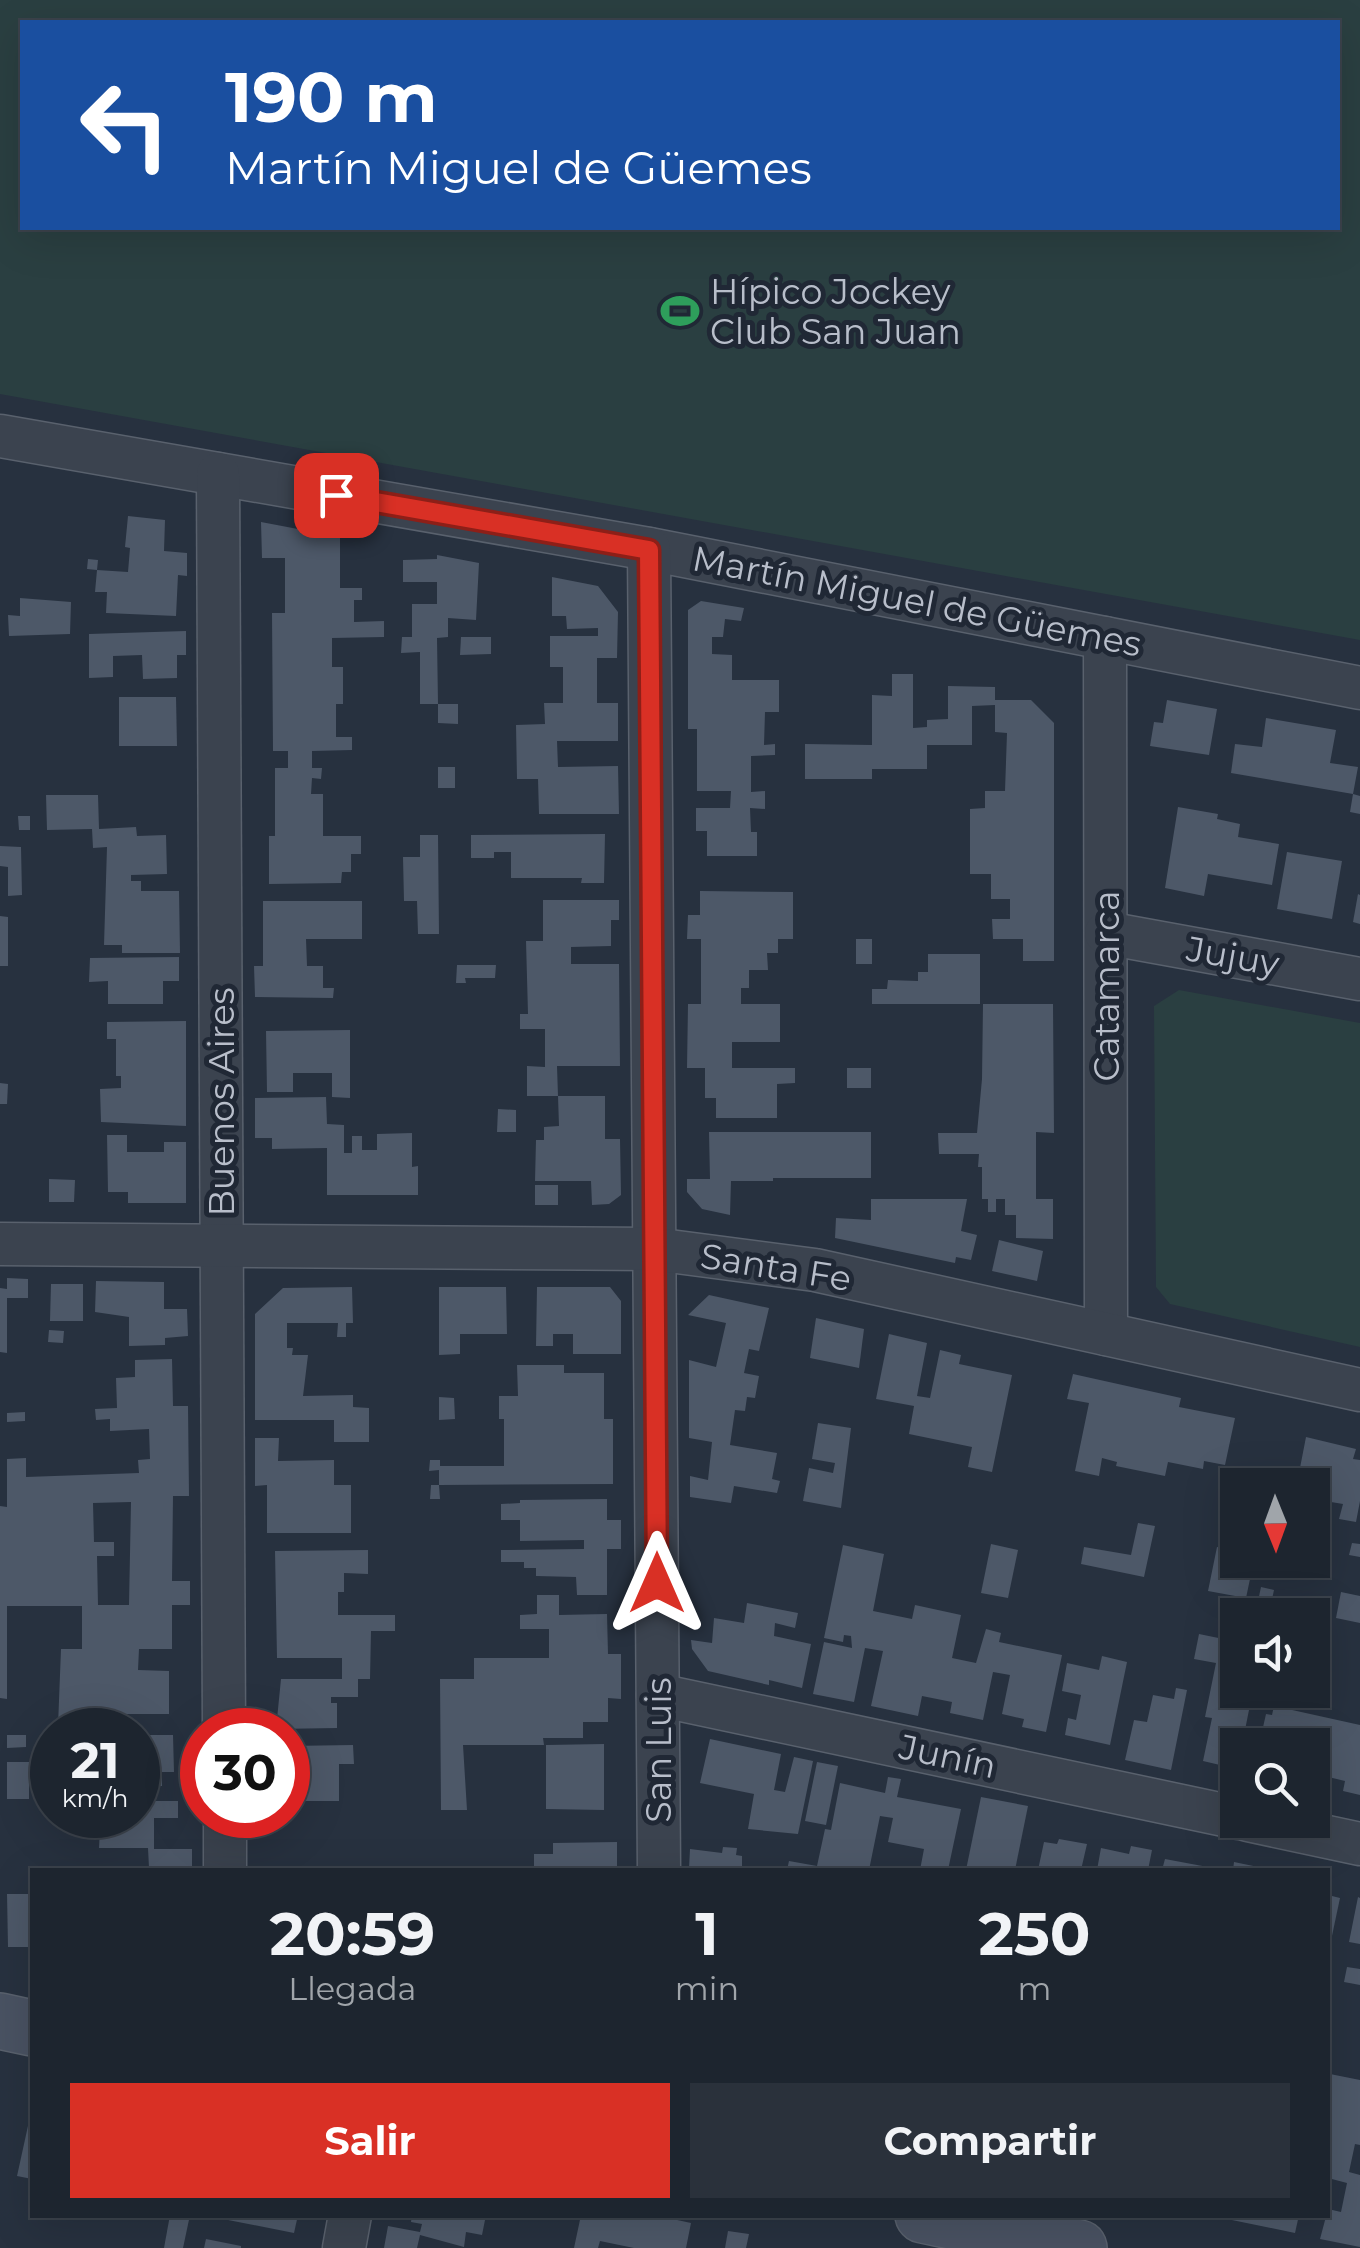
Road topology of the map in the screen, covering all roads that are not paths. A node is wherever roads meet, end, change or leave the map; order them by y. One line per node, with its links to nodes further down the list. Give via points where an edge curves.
1 (0, 436): 2 (street, Martín Miguel de Güemes)
2 (218, 474): 3 (street, Martín Miguel de Güemes); 9 (street, Buenos Aires)
3 (649, 550): 4 (street, Martín Miguel de Güemes); 10 (street, San Luis)
4 (1106, 638): 5 (street, Martín Miguel de Güemes); 6 (street, Catamarca)
5 (1360, 688)
6 (1106, 933): 7 (street, Jujuy); 11 (street, Catamarca)
7 (1360, 980)
8 (0, 1244): 9 (street, Santa Fe)
9 (221, 1246): 10 (street, Santa Fe); 14 (street, Buenos Aires)
10 (654, 1248): 11 (street, Santa Fe, via 815,1270); 13 (street, San Luis)
11 (1106, 1334): 12 (street, Santa Fe)
12 (1360, 1390)
13 (658, 1695): 15 (street, Junín); 20 (street, San Luis)
14 (224, 1708)
15 (1220, 1814)
16 (225, 1838): 19 (street)
17 (1330, 1838): 18 (street)
18 (1360, 1844)
19 (225, 1868)
20 (659, 1868)
21 (0, 2021): 22 (main road)
22 (30, 2028)
23 (349, 2218): 26 (street)
24 (934, 2218): 25 (main road)
25 (1025, 2242): 27 (main road)
26 (344, 2248)
27 (1079, 2248)

